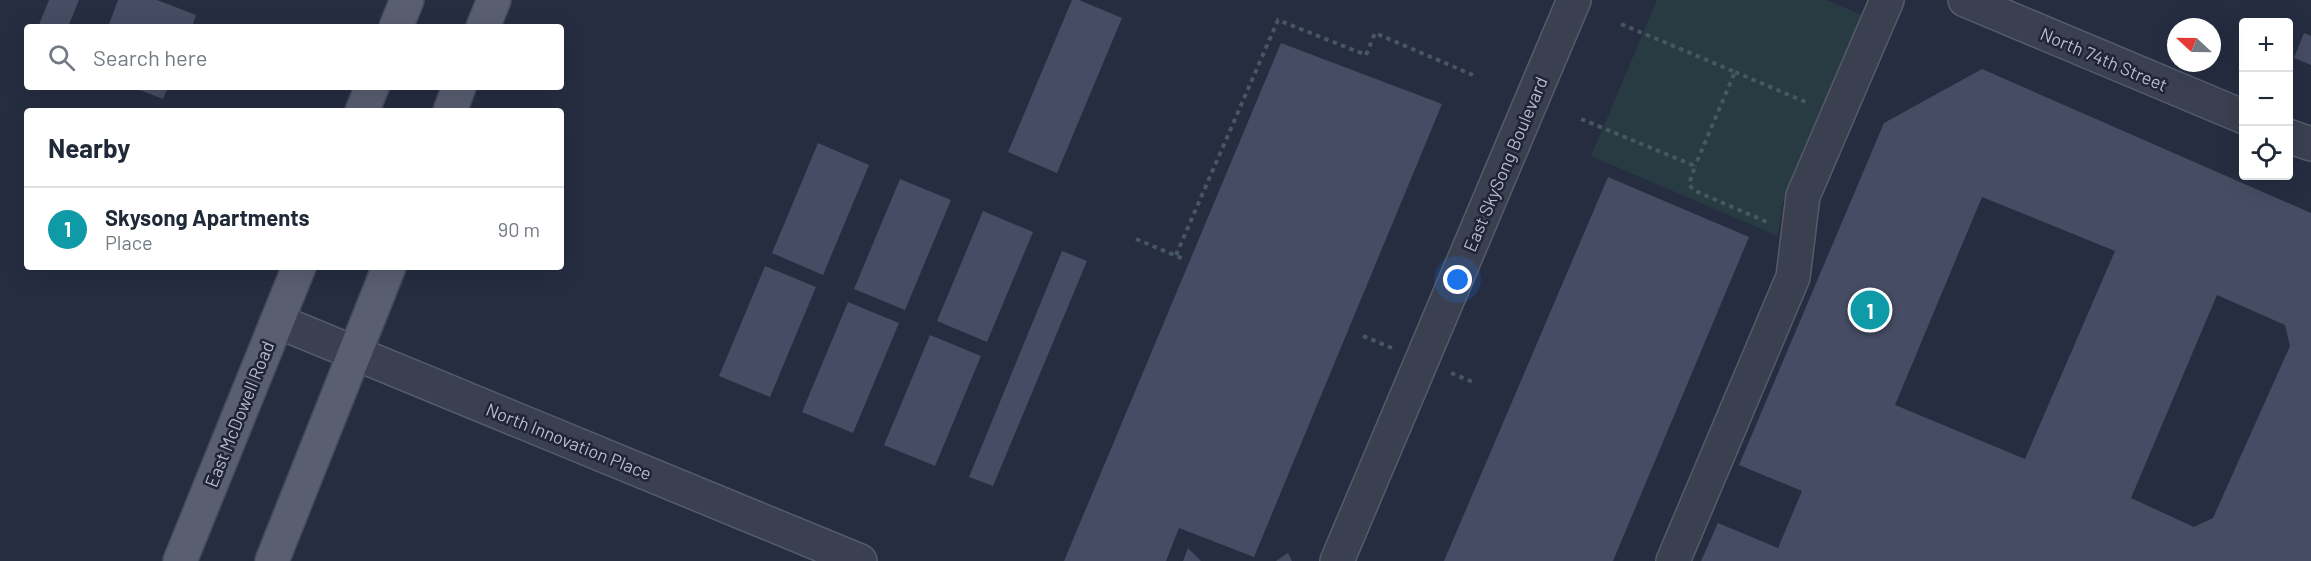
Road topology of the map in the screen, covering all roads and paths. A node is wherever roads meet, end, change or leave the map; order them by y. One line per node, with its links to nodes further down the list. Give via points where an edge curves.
1 (407, 0): 6 (main road)
2 (494, 0): 7 (main road)
3 (1574, 0): 32 (street, East SkySong Boulevard)
4 (1887, 0): 15 (street)
5 (1965, 0): 16 (street, North 74th Street)
6 (397, 24)
7 (484, 24)
8 (1621, 24): 9 (path)
9 (1735, 72): 15 (path); 20 (path)
10 (1473, 75): 23 (path, via 1375,33 1365,55 1278,21)
11 (371, 90): 13 (main road)
12 (458, 90): 14 (main road)
13 (363, 108)
14 (451, 108)
15 (1838, 115): 21 (street, via 1803,196)
16 (2239, 115)
17 (1581, 119): 20 (path)
18 (2293, 137): 19 (street)
19 (2311, 144)
20 (1695, 166): 21 (path, via 1689,184 1696,192)
21 (1798, 235): 33 (street, via 1793,277)
22 (1136, 239): 23 (path)
23 (1176, 255): 24 (path)
24 (1186, 260)
25 (298, 270): 27 (main road, East McDowell Road)
26 (387, 270): 28 (main road)
27 (277, 321): 28 (street, North Innovation Place); 29 (main road, East McDowell Road)
28 (354, 353): 30 (main road); 31 (street, North Innovation Place)
29 (180, 561)
30 (272, 561)
31 (860, 561)
32 (1337, 561)
33 (1673, 561)

